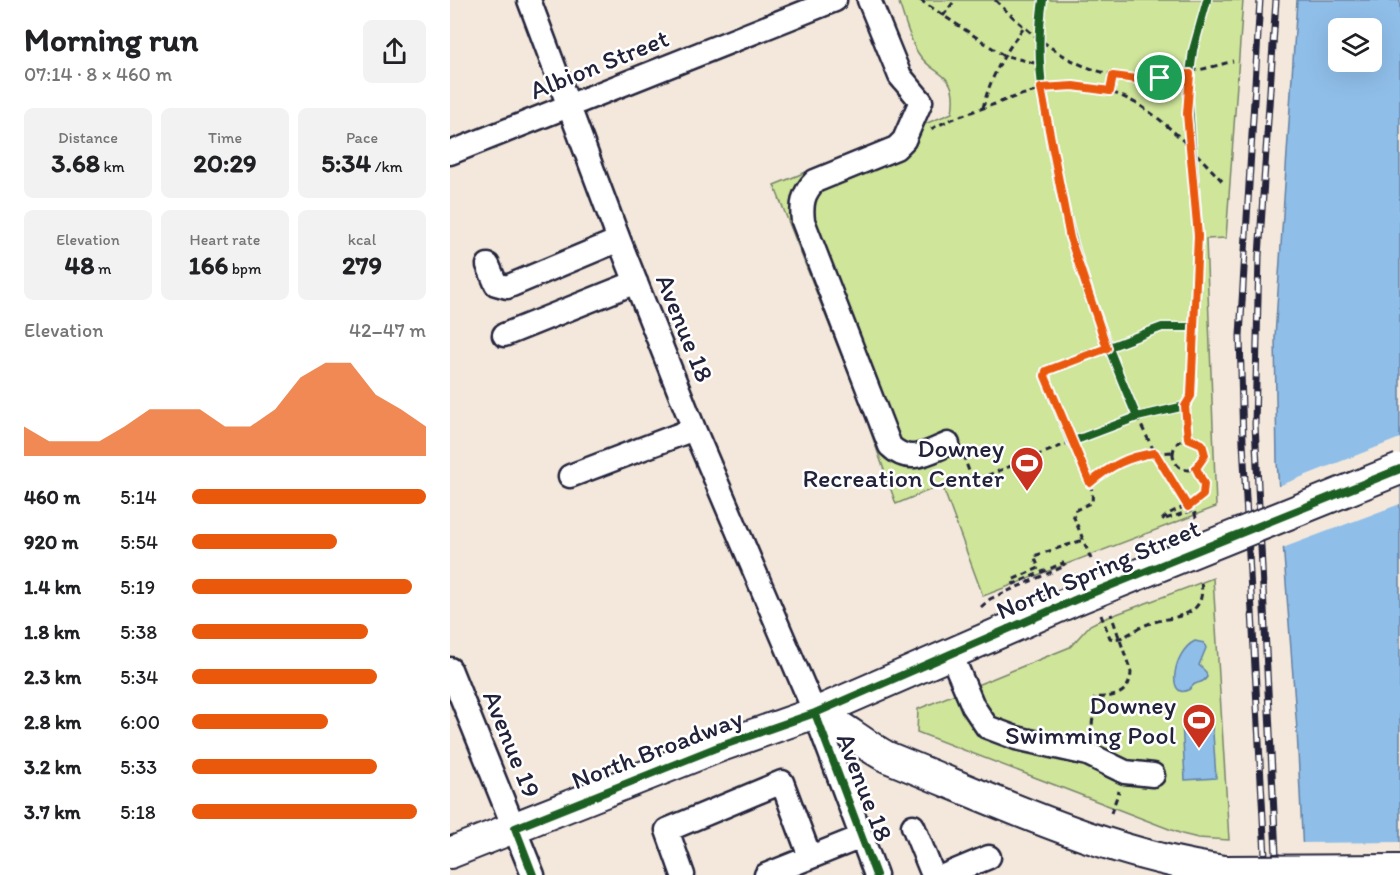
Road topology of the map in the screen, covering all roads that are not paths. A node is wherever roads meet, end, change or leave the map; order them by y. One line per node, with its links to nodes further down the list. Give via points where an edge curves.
1 (530, 0): 4 (street, Avenue 18)
2 (835, 0): 4 (street, Albion Street)
3 (869, 0): 11 (street, via 900,75 921,101 904,140 896,148 815,181 805,191 803,220 890,446 905,457 916,458)
4 (570, 106): 5 (street, Albion Street); 6 (street, Avenue 18)
5 (450, 153)
6 (619, 240): 7 (street, via 507,287 496,284); 8 (street, Avenue 18)
7 (488, 265)
8 (636, 282): 9 (street); 10 (street, Avenue 18)
9 (504, 335)
10 (694, 429): 13 (street); 16 (street, Avenue 18)
11 (948, 444)
12 (1400, 469): 14 (main road, North Spring Street, bridge)
13 (570, 476)
14 (951, 654): 16 (main road, North Spring Street); 17 (street, via 973,706 987,727 1016,738 1088,754 1125,772)
15 (450, 669): 19 (street, Avenue 19)
16 (815, 713): 19 (main road, North Broadway); 20 (street, Avenue 18); 25 (main road, via 887,757 1074,831)
17 (1153, 775)
18 (914, 826): 30 (street)
19 (515, 828): 21 (main road, North Broadway); 26 (street, Avenue 19)
20 (861, 837): 22 (street); 29 (street, Avenue 18)
21 (450, 853)
22 (810, 857): 27 (street, via 782,782 667,830); 28 (street)
23 (989, 857): 31 (street)
24 (1400, 870): 25 (main road, bridge)
25 (1217, 872)
26 (533, 875)
27 (683, 875)
28 (766, 875)
29 (876, 875)
30 (933, 875)
31 (946, 875)

